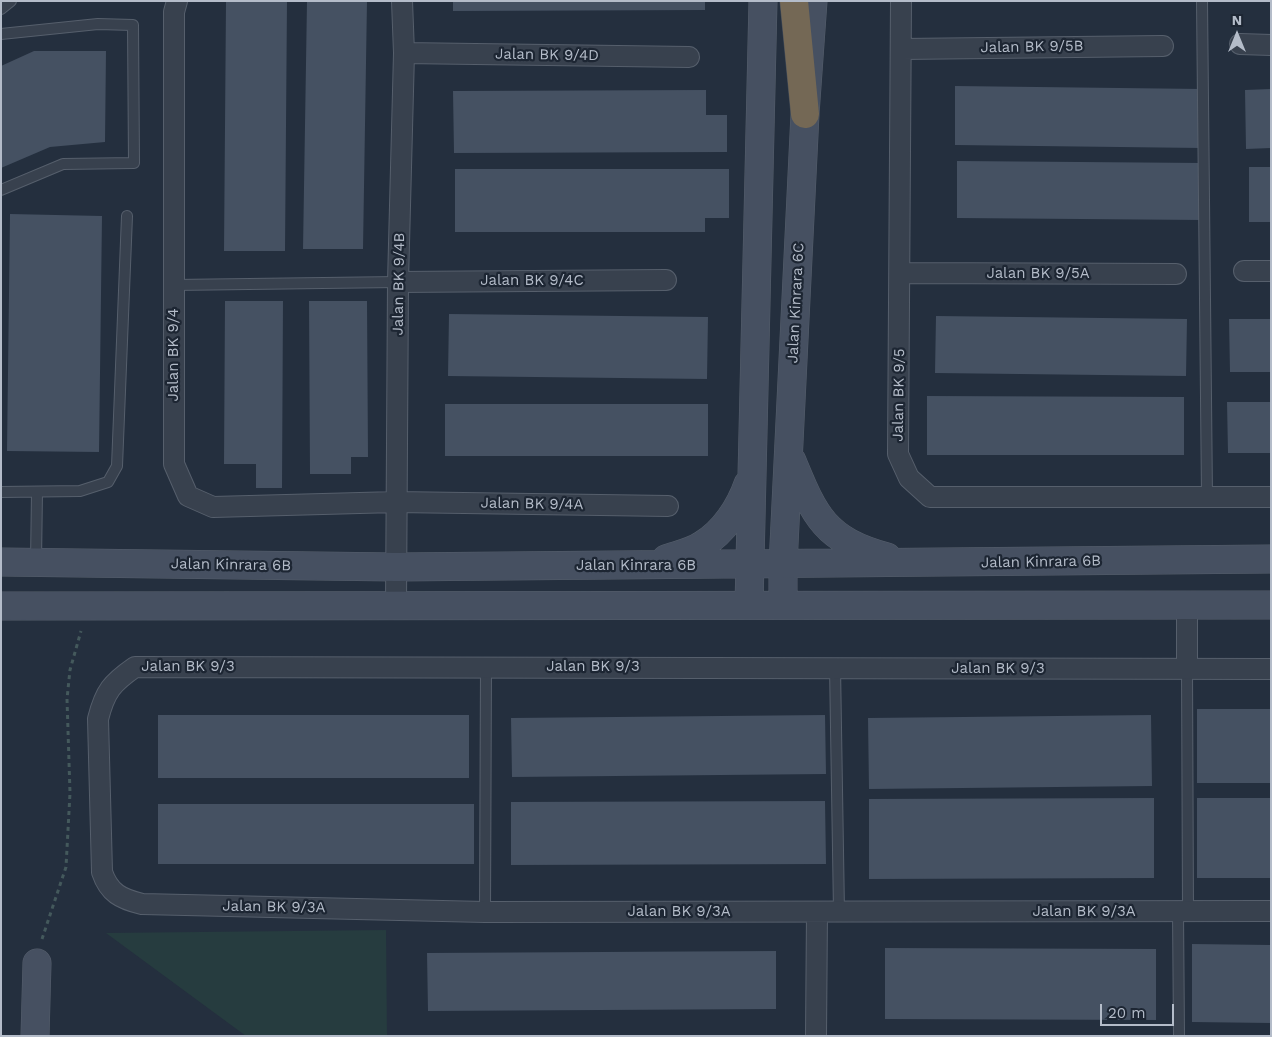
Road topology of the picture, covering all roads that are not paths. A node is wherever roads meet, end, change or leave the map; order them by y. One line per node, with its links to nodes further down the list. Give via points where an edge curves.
1 (11, 1): 9 (lane)
2 (177, 1): 26 (street, Jalan BK 9/4, via 174,12)
3 (402, 1): 15 (street, Jalan BK 9/4B)
4 (763, 1): 28 (street)
5 (794, 1): 17 (highway)
6 (813, 1): 17 (street, Jalan Kinrara 6C)
7 (901, 1): 14 (street, Jalan BK 9/5)
8 (1202, 1): 31 (lane)
9 (1, 9)
10 (1, 34): 18 (lane, via 53,27 134,25 134,163 63,164)
11 (1240, 44): 12 (street)
12 (1271, 45)
13 (1163, 46): 14 (street, Jalan BK 9/5B)
14 (902, 48): 22 (street, Jalan BK 9/5)
15 (404, 53): 16 (street, Jalan BK 9/4D); 25 (street, Jalan BK 9/4B)
16 (689, 57)
17 (805, 114): 27 (street, Jalan Kinrara 6C)
18 (1, 190)
19 (126, 216): 30 (lane, via 117,466 108,482 80,491)
20 (1244, 271): 21 (street)
21 (1271, 271)
22 (901, 273): 23 (street, Jalan BK 9/5A); 31 (street, Jalan BK 9/5, via 898,454 909,478 930,497)
23 (1176, 274)
24 (666, 280): 25 (street, Jalan BK 9/4C)
25 (398, 282): 26 (lane); 33 (street, Jalan BK 9/4B)
26 (174, 285): 33 (street, Jalan BK 9/4, via 174,464 188,496 213,507)
27 (788, 452): 38 (street, via 809,502 840,539 861,550); 40 (street, Jalan Kinrara 6C)
28 (751, 475): 39 (street); 41 (street, via 744,496 719,531 702,546)
29 (1, 492): 30 (lane)
30 (37, 492): 37 (lane)
31 (1207, 497): 32 (street, Jalan BK 9/5)
32 (1271, 497)
33 (396, 502): 34 (street, Jalan BK 9/4A); 42 (street, Jalan BK 9/4B)
34 (668, 506)
35 (1271, 559): 38 (street, Jalan Kinrara 6B)
36 (1, 562): 37 (street, Jalan Kinrara 6B)
37 (36, 562): 42 (street, Jalan Kinrara 6B); 49 (street)
38 (914, 564): 40 (street, Jalan Kinrara 6B)
39 (750, 565): 40 (street, Jalan Kinrara 6B); 41 (street, Jalan Kinrara 6B); 44 (street)
40 (782, 565): 45 (street, Jalan Kinrara 6C)
41 (648, 566): 42 (street, Jalan Kinrara 6B)
42 (396, 567): 43 (street, Jalan BK 9/4B)
43 (396, 605): 44 (street); 49 (street)
44 (749, 605): 45 (street)
45 (782, 605): 46 (street)
46 (1187, 605): 47 (street); 52 (street)
47 (1271, 605)
48 (1, 606): 49 (street)
49 (33, 606)
50 (834, 666): 51 (street, Jalan BK 9/3); 52 (street, Jalan BK 9/3); 59 (lane)
51 (486, 667): 54 (street, Jalan BK 9/3, via 135,667 115,682 103,698 98,719); 57 (lane)
52 (1187, 669): 53 (street, Jalan BK 9/3); 55 (lane)
53 (1271, 669)
54 (102, 872): 57 (street, Jalan BK 9/3A, via 115,894 142,904)
55 (1183, 911): 56 (street, Jalan BK 9/3A); 59 (street, Jalan BK 9/3A); 63 (lane)
56 (1271, 911)
57 (485, 912): 58 (street, Jalan BK 9/3A)
58 (817, 912): 59 (street, Jalan BK 9/3A); 62 (street)
59 (839, 912)
60 (37, 963): 61 (street)
61 (35, 1036)
62 (816, 1036)
63 (1179, 1036)

